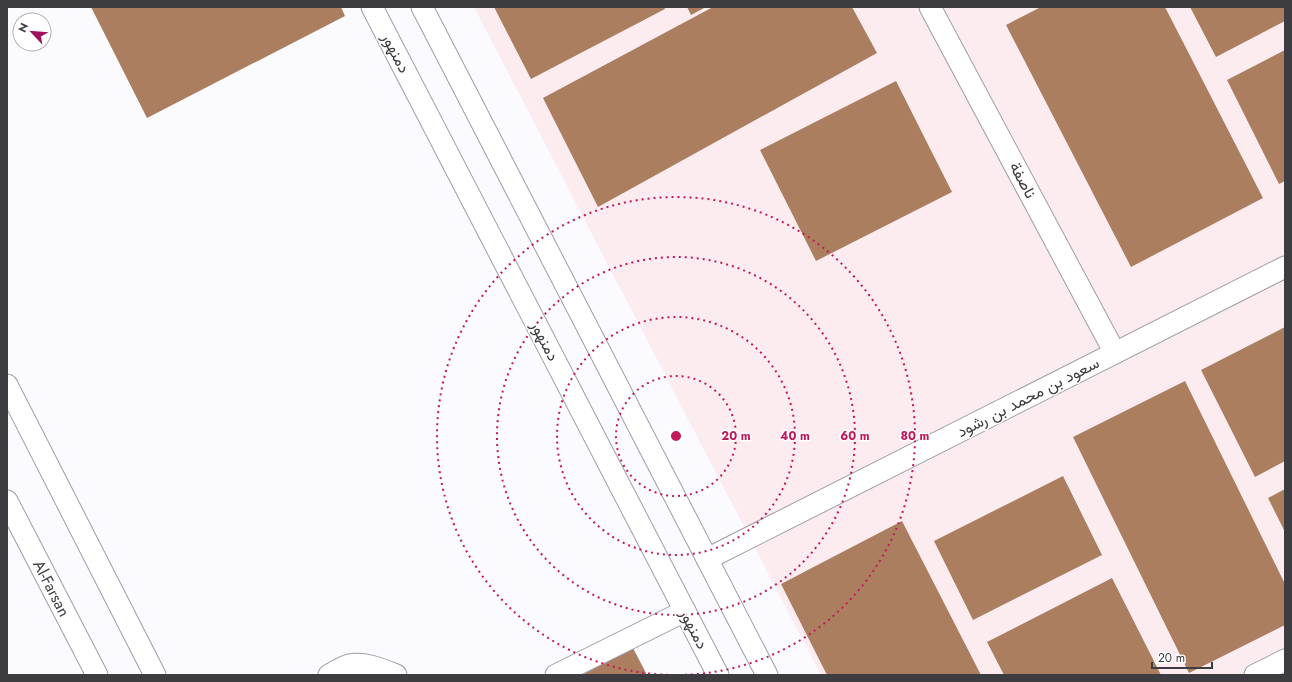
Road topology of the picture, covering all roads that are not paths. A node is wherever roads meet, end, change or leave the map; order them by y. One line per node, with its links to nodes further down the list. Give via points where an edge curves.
1 (372, 7): 9 (street, دمنهور)
2 (422, 7): 8 (street)
3 (930, 7): 5 (street, ناصفة)
4 (1285, 267): 5 (street, سعود بن محمد بن رشود)
5 (1115, 354): 8 (street, سعود بن محمد بن رشود)
6 (7, 385): 12 (street)
7 (7, 501): 11 (street, Al-Farsan)
8 (707, 559): 17 (street)
9 (685, 611): 15 (street); 16 (street, دمنهور)
10 (1285, 660): 18 (street)
11 (97, 675)
12 (154, 675)
13 (329, 675): 14 (street, via 348,665 375,667)
14 (396, 675)
15 (556, 675)
16 (718, 675)
17 (767, 675)
18 (1255, 675)

